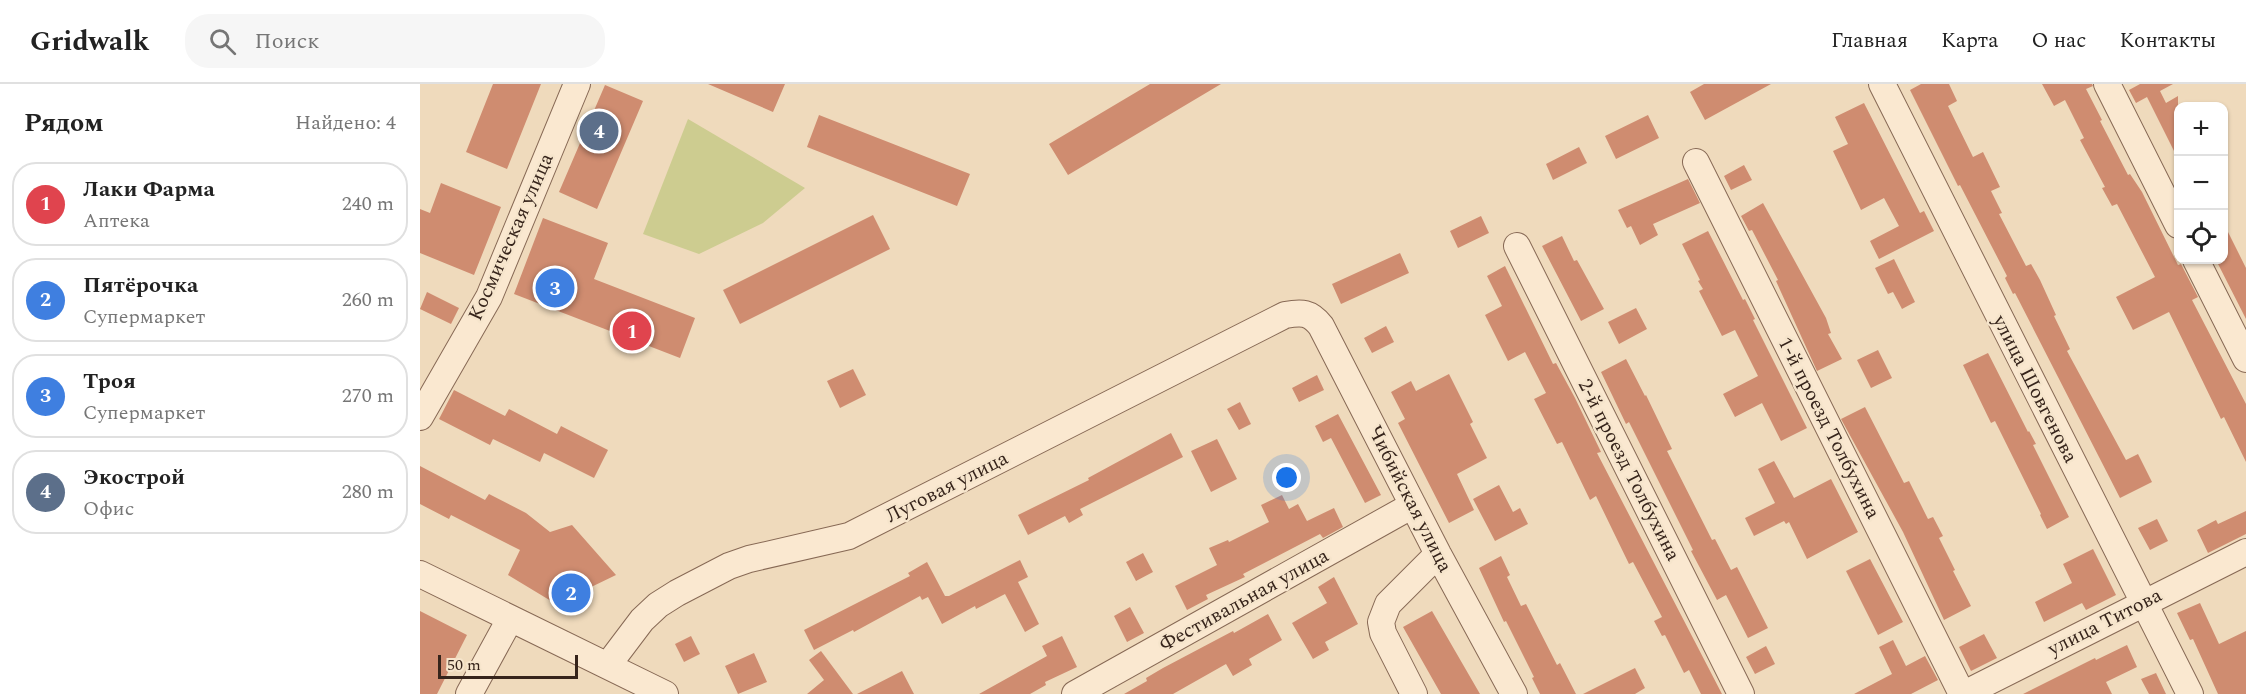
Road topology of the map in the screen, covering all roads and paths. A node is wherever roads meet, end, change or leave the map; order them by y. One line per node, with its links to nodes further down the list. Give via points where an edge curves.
1 (577, 84): 10 (street, Космическая улица, via 489,297)
2 (1882, 84): 15 (street, улица Шовгенова)
3 (2107, 84): 5 (street)
4 (1696, 162): 24 (street, 1-й проезд Толбухина)
5 (2174, 217)
6 (1517, 246): 23 (street, 2-й проезд Толбухина)
7 (2198, 264): 9 (street)
8 (1300, 312): 11 (street, Чибийская улица, via 1312,315 1321,326); 17 (street, Луговая улица, via 1285,315 849,536 749,559 676,592 642,620)
9 (2246, 359)
10 (420, 417)
11 (1413, 505): 13 (street, Чибийская улица); 20 (street, Фестивальная улица)
12 (2246, 552): 15 (street, улица Титова)
13 (1438, 555): 21 (street, via 1388,604 1381,622); 22 (street, Чибийская улица)
14 (420, 574): 16 (street)
15 (2143, 603): 24 (street, улица Титова); 25 (street, улица Шовгенова)
16 (510, 618): 17 (street); 18 (street)
17 (608, 665): 19 (street)
18 (469, 694)
19 (665, 694)
20 (1075, 694)
21 (1414, 694)
22 (1514, 694)
23 (1741, 694)
24 (1963, 694)
25 (2190, 694)

